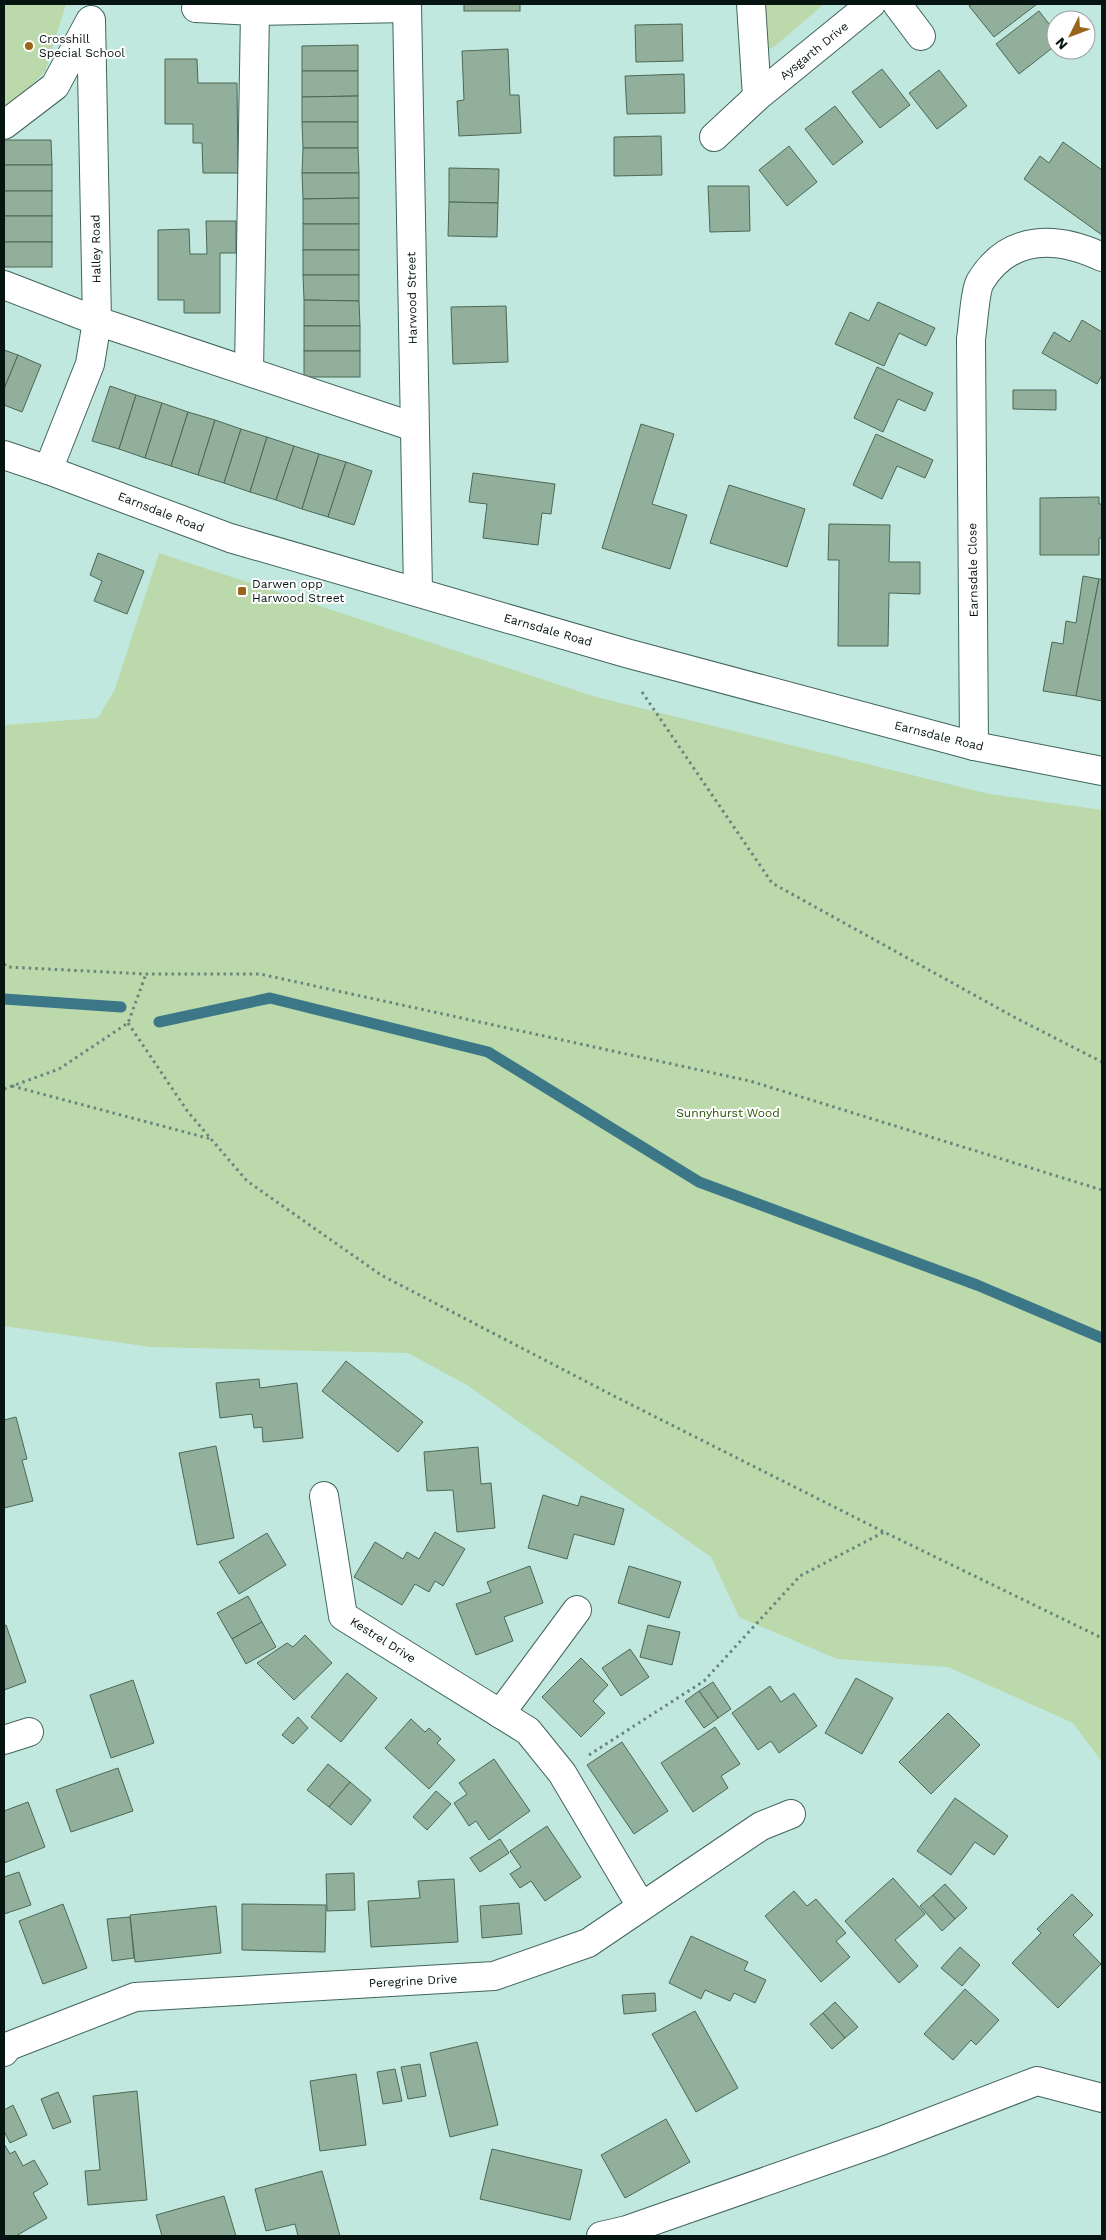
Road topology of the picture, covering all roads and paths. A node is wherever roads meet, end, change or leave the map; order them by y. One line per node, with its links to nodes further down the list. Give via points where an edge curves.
1 (751, 4): 8 (street)
2 (871, 4): 8 (street, Aysgarth Drive)
3 (897, 4): 7 (street)
4 (407, 6): 6 (street); 15 (street, Harwood Street)
5 (196, 8): 6 (street)
6 (255, 11): 14 (street)
7 (921, 36)
8 (757, 98): 10 (street, Aysgarth Drive)
9 (4, 125): 13 (street, Halley Road, via 55,86 91,20)
10 (714, 137)
11 (1102, 257): 20 (street, Earnsdale Close, via 1080,247 1035,242 1003,254 979,283 971,339)
12 (4, 285): 13 (street)
13 (97, 321): 14 (street); 17 (street, Halley Road, via 90,364)
14 (249, 371): 15 (street)
15 (414, 427): 18 (street, Harwood Street)
16 (4, 455): 17 (street, Earnsdale Road)
17 (48, 470): 18 (street, Earnsdale Road, via 230,538)
18 (418, 591): 19 (street, Earnsdale Road)
19 (626, 653): 20 (street, Earnsdale Road); 25 (path, via 638,686 772,883)
20 (974, 746): 21 (street, Earnsdale Road)
21 (1102, 771)
22 (4, 964): 23 (path, via 7,967)
23 (146, 974): 24 (path); 29 (path, via 260,974 750,1081)
24 (128, 1023): 26 (path, via 59,1069); 28 (path, via 188,1112)
25 (1102, 1062)
26 (12, 1086): 27 (path); 28 (path)
27 (4, 1089)
28 (211, 1139): 31 (path, via 247,1181 381,1275)
29 (1102, 1190)
30 (324, 1496): 34 (street, Kestrel Drive, via 343,1616)
31 (884, 1532): 33 (path); 37 (path, via 800,1576 704,1680)
32 (577, 1610): 34 (street)
33 (1102, 1638)
34 (500, 1714): 37 (street, Kestrel Drive, via 528,1731)
35 (30, 1732): 36 (street)
36 (4, 1740)
37 (562, 1773): 39 (street, Kestrel Drive)
38 (791, 1814): 39 (street, Peregrine Drive, via 761,1826)
39 (640, 1906): 40 (street, Peregrine Drive, via 588,1943 494,1976 135,1997)
40 (6, 2044)
41 (1102, 2098): 42 (street, via 1036,2081 881,2141 627,2230)
42 (601, 2236)

